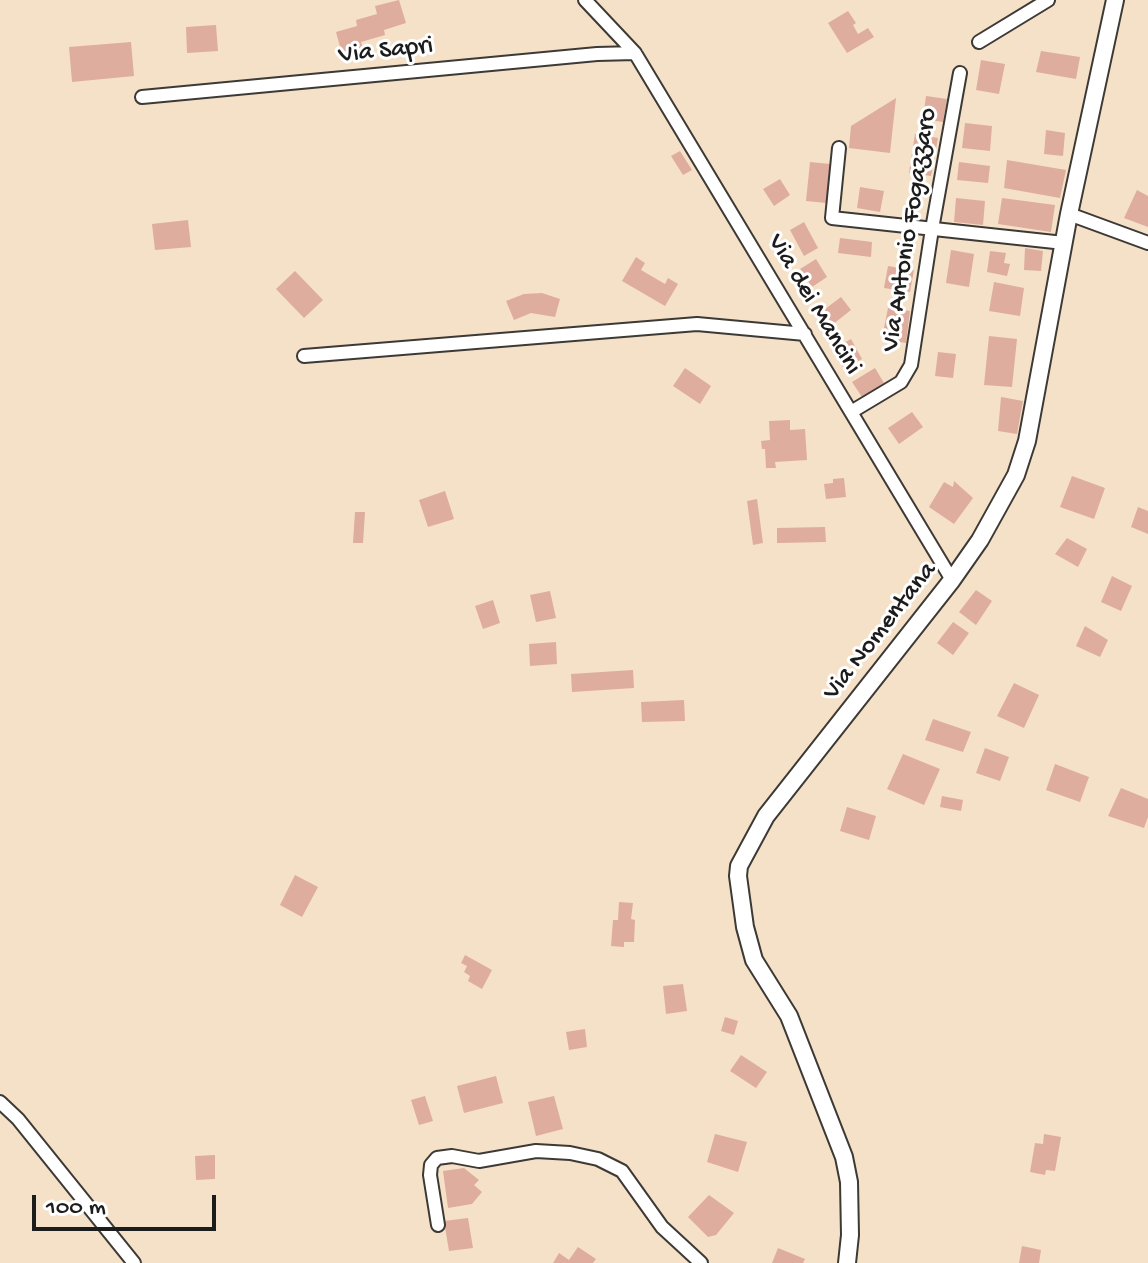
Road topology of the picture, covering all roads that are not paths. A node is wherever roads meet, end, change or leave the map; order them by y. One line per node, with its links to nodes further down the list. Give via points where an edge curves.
1 (585, 0): 5 (street, Via dei Mancini)
2 (1048, 0): 4 (street)
3 (1115, 0): 9 (main road, Via Nomentana)
4 (979, 42)
5 (635, 53): 7 (street, Via Sapri); 13 (street, Via dei Mancini)
6 (960, 73): 10 (street, Via Antonio Fogazzaro)
7 (142, 97)
8 (839, 148): 10 (street, via 832,218)
9 (1069, 214): 11 (main road, Via Nomentana); 12 (street)
10 (932, 229): 11 (street); 15 (street, Via Antonio Fogazzaro, via 908,374)
11 (1064, 243): 16 (main road, Via Nomentana, via 1020,465)
12 (1148, 243)
13 (805, 334): 14 (street, via 697,324); 15 (street, Via dei Mancini)
14 (304, 356)
15 (851, 412): 16 (street, Via dei Mancini)
16 (952, 580): 21 (main road, Via Nomentana, via 766,816 739,866 754,960 789,1016 844,1157 850,1193)
17 (0, 1102): 19 (street)
18 (438, 1225): 20 (street, via 429,1169 437,1158 479,1161 536,1151 570,1153 622,1171 662,1227)
19 (134, 1263)
20 (701, 1263)
21 (847, 1263)

